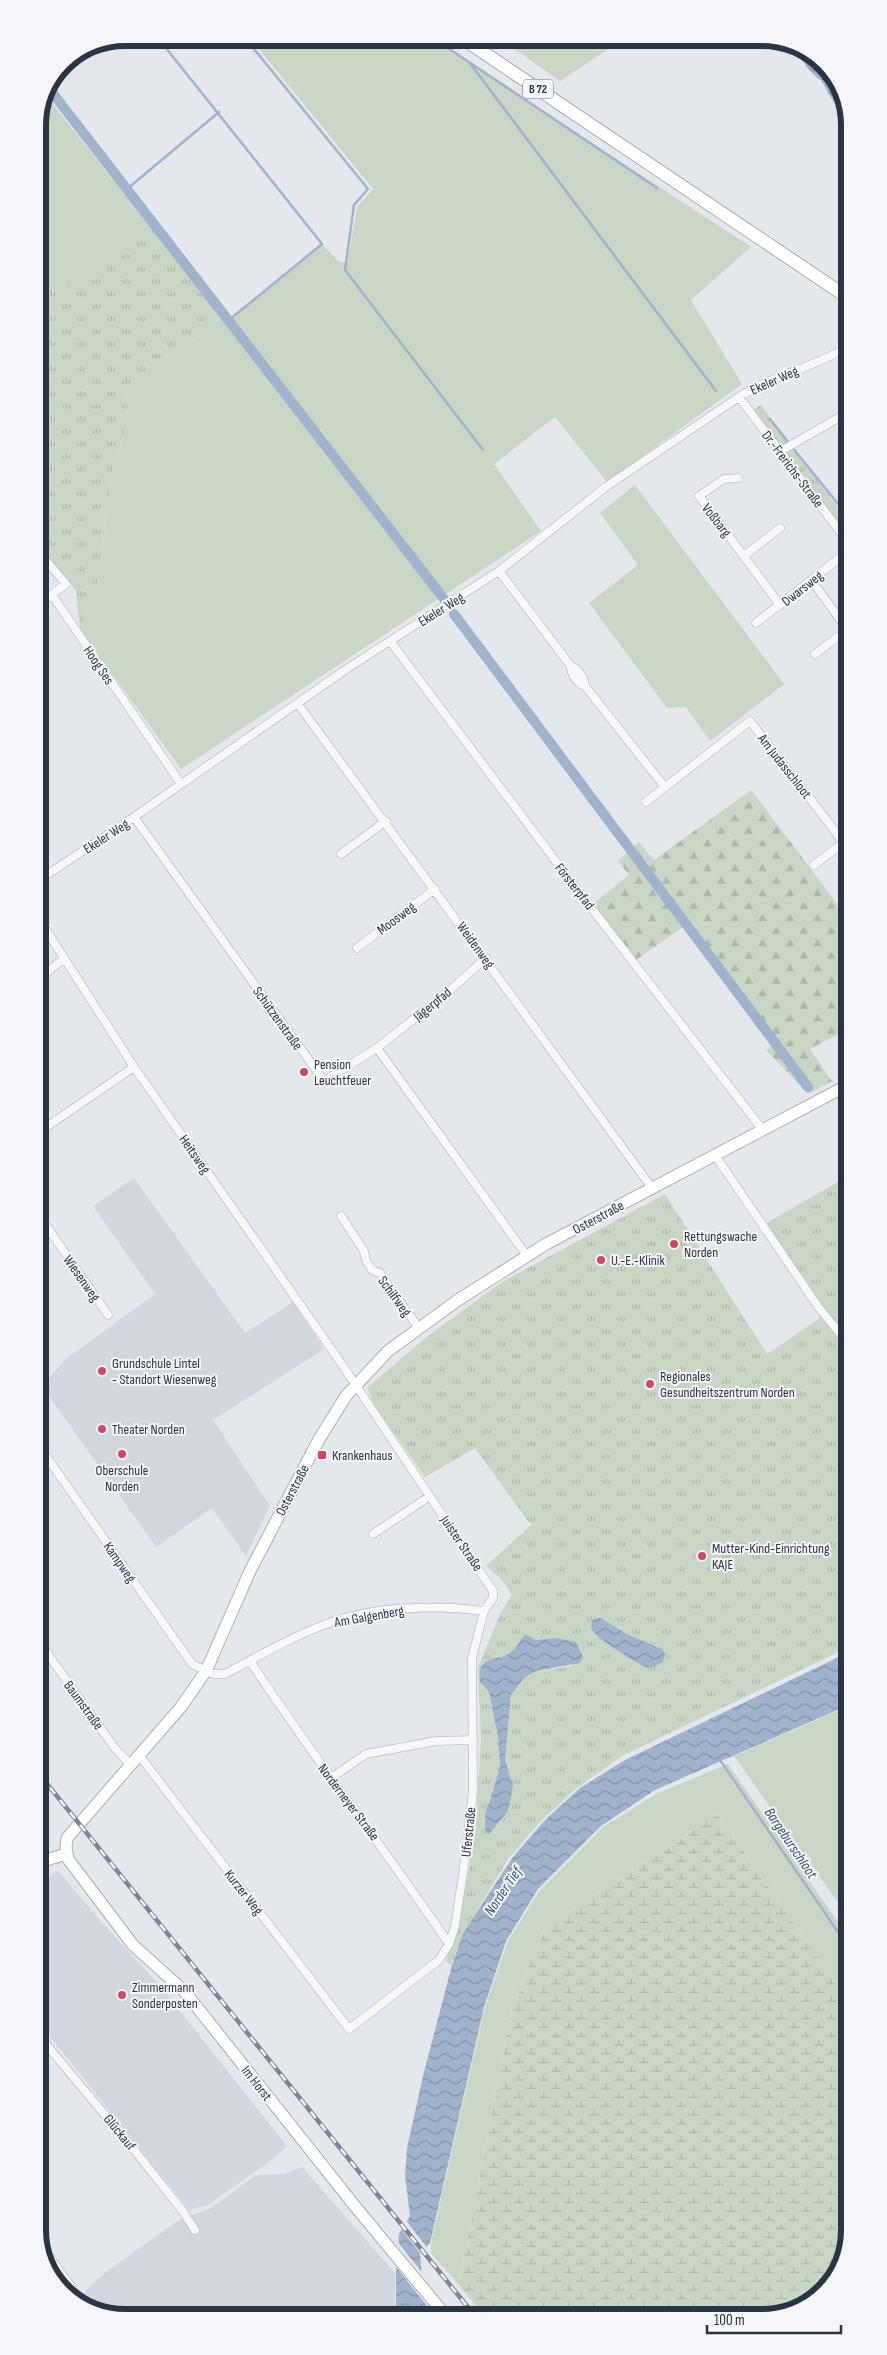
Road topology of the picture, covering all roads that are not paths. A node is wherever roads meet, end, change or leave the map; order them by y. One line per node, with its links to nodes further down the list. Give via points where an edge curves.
1 (474, 46): 2 (main road, B 72)
2 (841, 293)
3 (841, 350): 4 (street, Ekeler Weg)
4 (739, 396): 6 (street, Dr.-Frerichs-Straße); 13 (street, Ekeler Weg, via 607,486)
5 (841, 416): 6 (street)
6 (780, 452): 9 (street, Dr.-Frerichs-Straße)
7 (738, 478): 10 (street, Voßbarg, via 724,479 699,496)
8 (780, 528): 10 (street)
9 (841, 533)
10 (744, 555): 17 (street, Voßbarg)
11 (841, 557): 14 (street, Dwarsweg)
12 (46, 560): 15 (street, via 66,584)
13 (500, 571): 21 (street, Ekeler Weg); 25 (street)
14 (812, 581): 17 (street, Dwarsweg); 18 (street)
15 (52, 595): 16 (street); 24 (street, Hoog Ses)
16 (46, 599)
17 (780, 605): 19 (street, Dwarsweg)
18 (841, 621)
19 (756, 623)
20 (841, 634): 22 (street)
21 (390, 641): 23 (street, Ekeler Weg); 44 (street, Försterpfad)
22 (815, 654)
23 (298, 704): 24 (street, Ekeler Weg); 28 (street, Weidenweg)
24 (181, 784): 27 (street, Ekeler Weg)
25 (664, 786): 26 (street, Am Judasschloot); 29 (street, Am Judasschloot, via 750,721)
26 (646, 802)
27 (134, 817): 33 (street, Ekeler Weg); 40 (street, Schützenstraße, via 324,1081)
28 (386, 821): 31 (street); 34 (street, Weidenweg)
29 (841, 838)
30 (841, 847): 32 (street)
31 (341, 854)
32 (814, 865)
33 (46, 875)
34 (435, 888): 36 (street, Moosweg); 37 (street, Weidenweg)
35 (46, 931): 38 (street, Heitsweg)
36 (357, 948)
37 (486, 958): 40 (street, Jägerpfad); 46 (street, Weidenweg)
38 (63, 959): 39 (street); 41 (street, Heitsweg)
39 (46, 973)
40 (376, 1048): 49 (street)
41 (134, 1067): 43 (street); 53 (street, Heitsweg)
42 (841, 1089): 44 (street, Osterstraße)
43 (46, 1127)
44 (762, 1130): 45 (street, Osterstraße)
45 (715, 1155): 46 (street, Osterstraße); 52 (street, via 819,1308)
46 (652, 1188): 49 (street, Osterstraße)
47 (341, 1216): 51 (street, Schilfweg, via 364,1251 372,1270 380,1274)
48 (46, 1225): 50 (street, Wiesenweg)
49 (527, 1256): 51 (street, Osterstraße)
50 (108, 1315)
51 (418, 1327): 53 (street, Osterstraße, via 388,1351)
52 (841, 1335)
53 (356, 1385): 55 (street, Juister Straße); 61 (street, Osterstraße, via 318,1442 273,1525)
54 (46, 1455): 61 (street, Kampweg, via 192,1664)
55 (430, 1496): 56 (street); 57 (street, Juister Straße)
56 (373, 1534)
57 (493, 1591): 58 (street, Uferstraße, via 493,1598)
58 (484, 1611): 60 (street, Am Galgenberg, via 418,1608 334,1621); 62 (street, Uferstraße, via 472,1658)
59 (46, 1651): 64 (street, Baumstraße, via 114,1747)
60 (250, 1661): 61 (street, Am Galgenberg, via 226,1674); 65 (street, Norderneyer Straße)
61 (206, 1671): 63 (street, Osterstraße)
62 (473, 1740): 65 (street, via 436,1741 366,1754); 68 (street, Uferstraße, via 466,1854 455,1926)
63 (139, 1756): 64 (street, Osterstraße); 69 (street, Kurzer Weg)
64 (130, 1764): 66 (street, Osterstraße, via 70,1833)
65 (331, 1778): 68 (street, Norderneyer Straße, via 391,1858)
66 (66, 1854): 67 (street); 74 (street, Im Horst, via 73,1868 133,1945 185,1992)
67 (46, 1860)
68 (448, 1944): 69 (street, Uferstraße, via 439,1960)
69 (349, 2029)
70 (46, 2044): 71 (street, Glückauf, via 141,2158)
71 (195, 2230)
72 (54, 2263): 73 (street)
73 (70, 2285)
74 (440, 2309)

